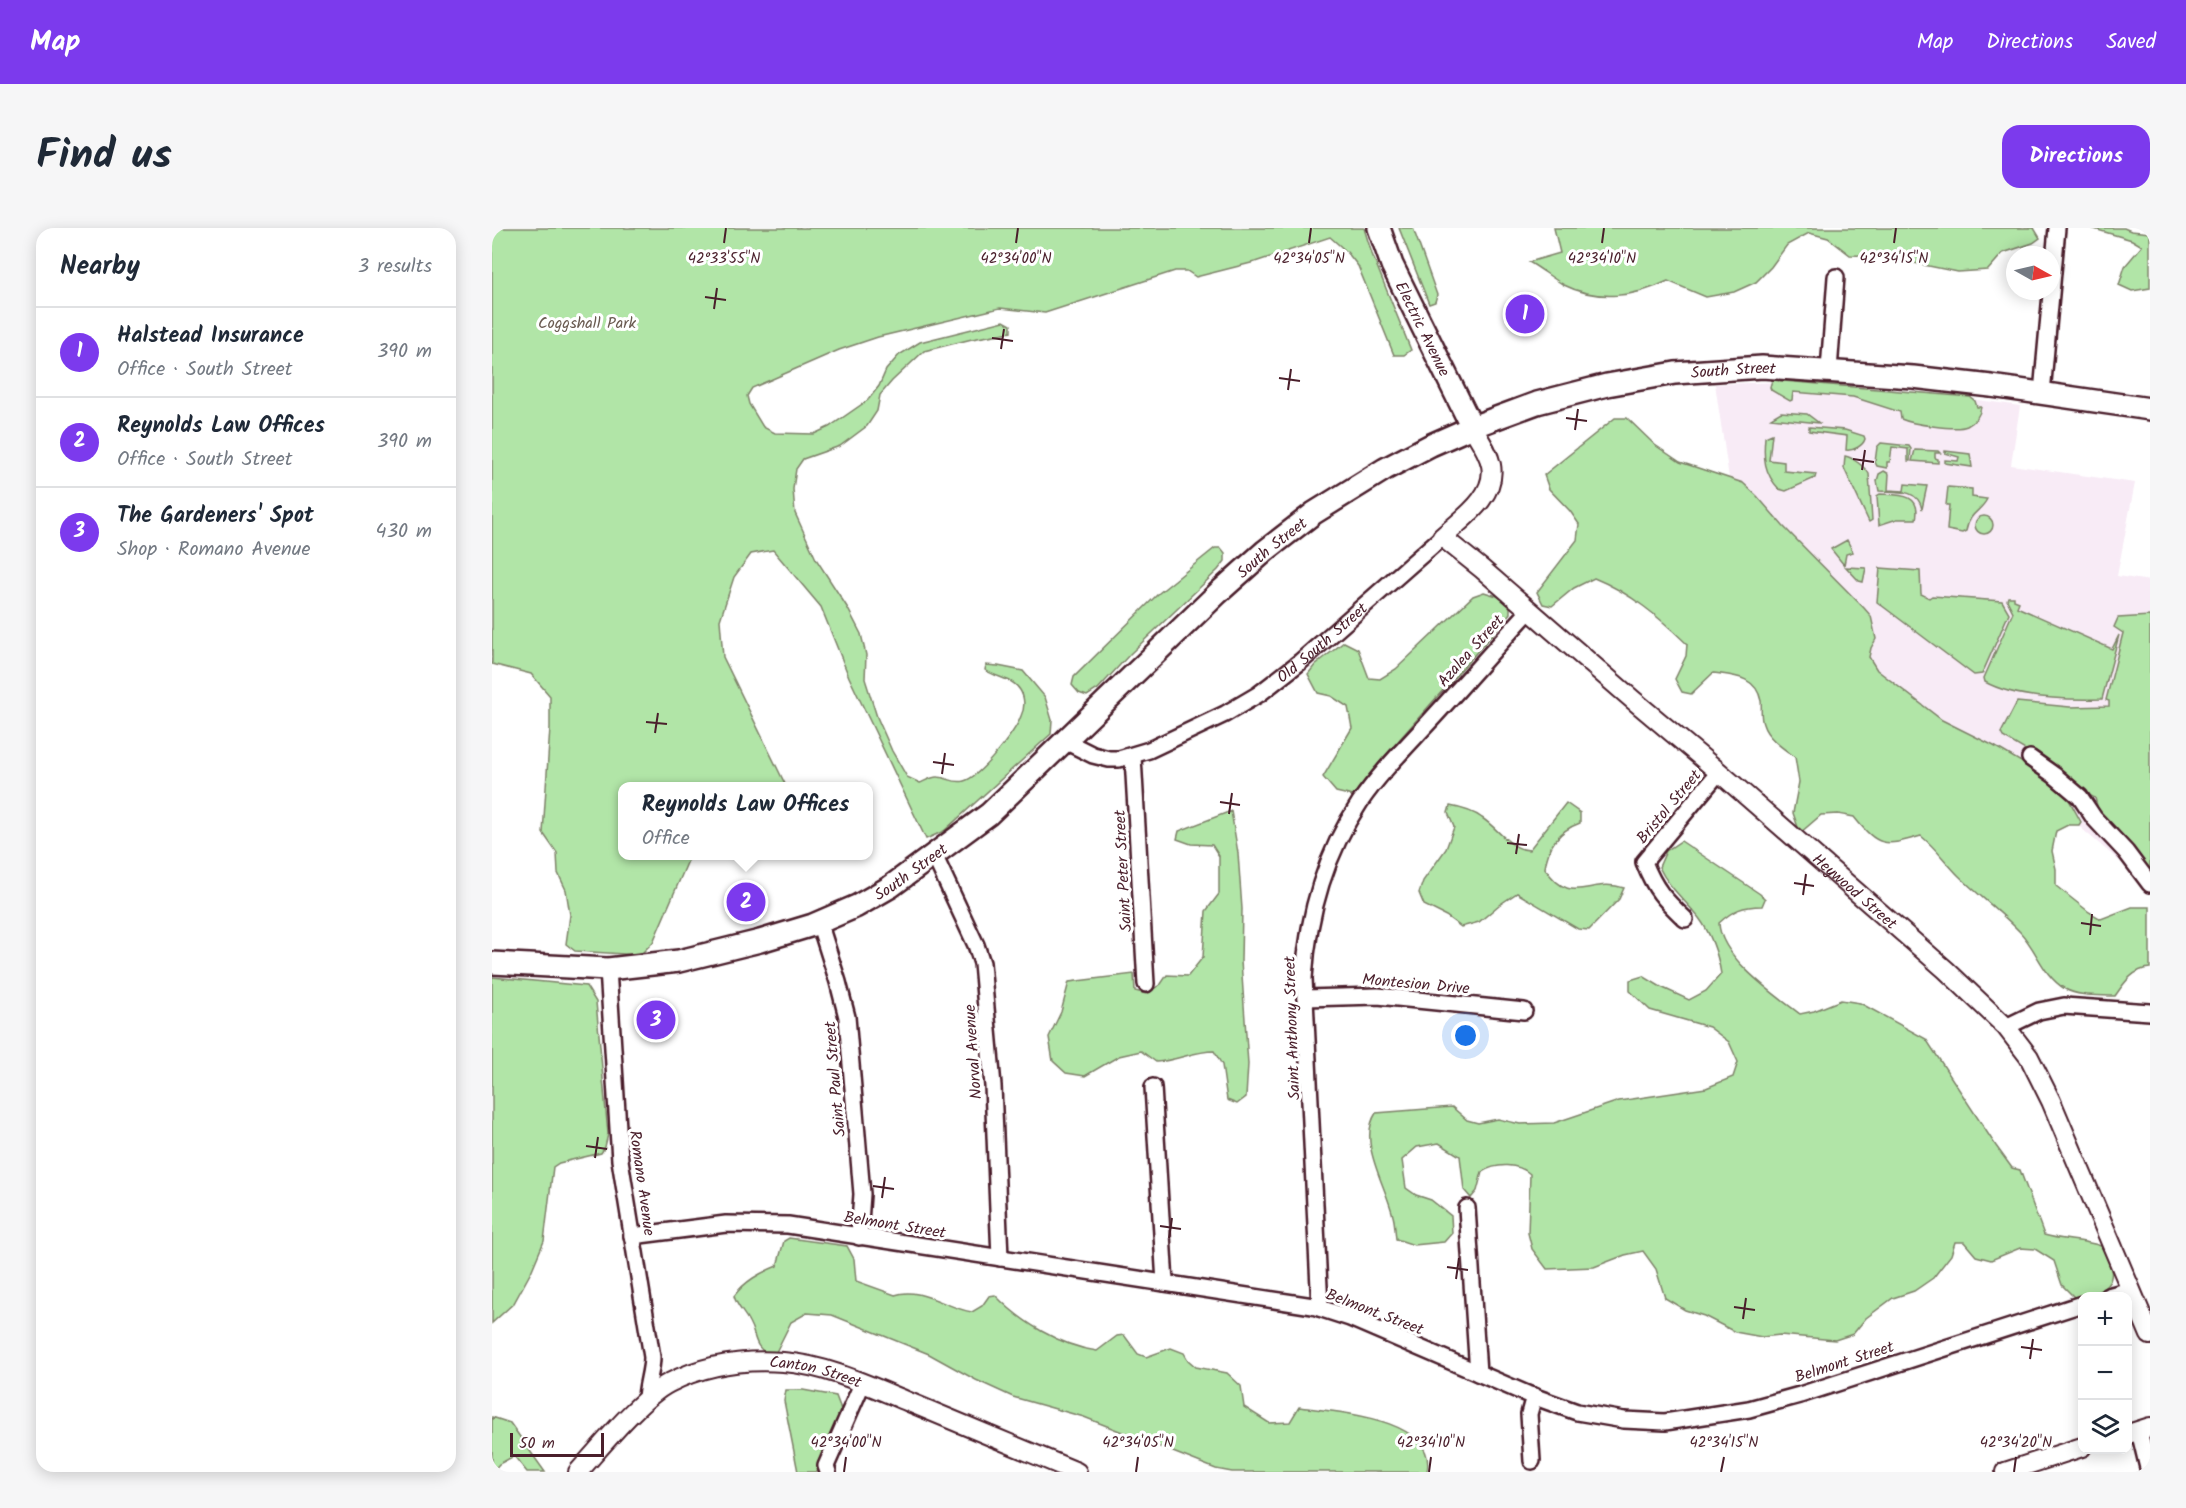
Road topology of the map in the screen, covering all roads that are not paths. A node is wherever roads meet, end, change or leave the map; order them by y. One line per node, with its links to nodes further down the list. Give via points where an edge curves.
1 (1379, 228): 7 (main road, Electric Avenue, via 1392,265)
2 (2057, 228): 5 (street)
3 (1836, 277): 4 (street)
4 (1829, 370): 5 (main road, South Street); 7 (main road, South Street, via 1735,368 1675,373 1537,402)
5 (2042, 393): 6 (main road, South Street)
6 (2150, 409)
7 (1472, 427): 8 (street, Old South Street, via 1491,464 1490,485 1477,505); 11 (main road, South Street, via 1385,469 1284,535 1218,592)
8 (1442, 537): 9 (street, Heywood Street); 12 (street, Old South Street, via 1259,694 1188,733)
9 (1530, 610): 10 (street, Azalea Street); 14 (street, Heywood Street)
10 (1436, 714): 22 (street, Saint Anthony Street, via 1361,801 1330,856 1311,916)
11 (1065, 741): 12 (street, Old South Street, via 1108,759); 15 (main road, South Street, via 989,814)
12 (1133, 756): 21 (street, Saint Peter Street)
13 (2030, 758): 16 (street, via 2080,797)
14 (1719, 772): 17 (street, Bristol Street, via 1644,862 1661,896); 25 (street, Heywood Street)
15 (934, 855): 18 (main road, South Street, via 890,887); 30 (street, Norval Avenue, via 982,963 993,1086)
16 (2150, 884)
17 (1685, 919)
18 (819, 922): 20 (main road, South Street, via 679,961); 29 (street, Saint Paul Street, via 847,1017 862,1194)
19 (492, 963): 20 (main road, South Street)
20 (608, 969): 28 (street, Romano Avenue, via 620,1160)
21 (1146, 984)
22 (1305, 998): 23 (street, Montesion Drive, via 1378,996); 35 (street, Saint Anthony Street)
23 (1524, 1011)
24 (2150, 1012): 25 (street, via 2064,1006 2039,1011)
25 (2006, 1027): 32 (street, Heywood Street, via 2029,1057 2051,1101)
26 (1153, 1087): 31 (street)
27 (1467, 1208): 37 (street)
28 (632, 1236): 29 (street, Belmont Street, via 766,1223); 40 (street, Romano Avenue, via 652,1357)
29 (859, 1236): 30 (street, Belmont Street)
30 (1000, 1258): 31 (street, Belmont Street)
31 (1165, 1283): 35 (street, Belmont Street)
32 (2130, 1290): 33 (street); 36 (street, Heywood Street)
33 (2123, 1292)
34 (2078, 1305): 39 (street, Belmont Street, via 1800,1395 1703,1418 1665,1422 1624,1420 1577,1412)
35 (1320, 1308): 37 (street, Belmont Street)
36 (2150, 1335)
37 (1478, 1373): 39 (street, Belmont Street)
38 (862, 1384): 40 (street, Canton Street, via 785,1362 744,1362 696,1371 667,1384); 45 (street, via 826,1467); 46 (street, Canton Street)
39 (1534, 1396): 43 (street, via 1529,1414)
40 (646, 1400): 44 (street, Canton Street)
41 (2139, 1431): 48 (street)
42 (2078, 1448): 47 (street)
43 (1532, 1461)
44 (578, 1472)
45 (828, 1472)
46 (1077, 1472)
47 (2005, 1472)
48 (2149, 1472)

